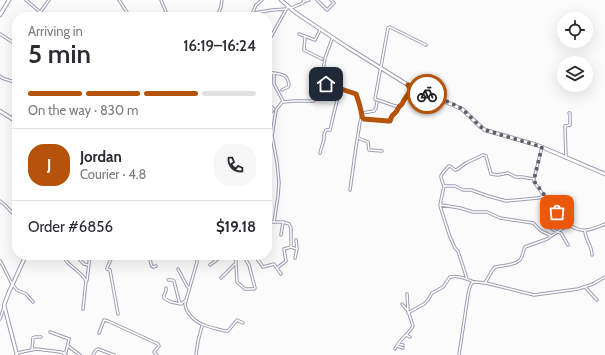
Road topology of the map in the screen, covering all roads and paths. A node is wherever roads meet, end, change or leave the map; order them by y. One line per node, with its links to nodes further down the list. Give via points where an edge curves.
1 (9, 0): 15 (street)
2 (26, 0): 16 (street)
3 (49, 0): 16 (street)
4 (119, 0): 17 (street)
5 (161, 0): 18 (street)
6 (222, 0): 19 (street)
7 (262, 0): 20 (street)
8 (281, 0): 14 (street)
9 (309, 0): 12 (street)
10 (323, 0): 13 (street)
11 (331, 0): 13 (street, via 334,2 328,10)
12 (304, 1): 14 (street)
13 (318, 1)
14 (288, 8): 21 (street); 22 (street); 25 (street)
15 (0, 12)
16 (40, 12)
17 (127, 12)
18 (166, 12)
19 (219, 12)
20 (253, 12)
21 (262, 12)
22 (321, 29): 26 (street, via 316,40); 27 (street)
23 (0, 34): 28 (street)
24 (299, 34): 26 (street)
25 (272, 35)
26 (305, 37): 30 (street, via 304,50)
27 (333, 37): 31 (street); 35 (street, via 325,58)
28 (12, 42)
29 (426, 45): 31 (street, via 389,27)
30 (322, 59)
31 (381, 68): 36 (street); 41 (street, via 375,99)
32 (274, 73): 38 (street, via 288,78 290,85); 39 (street, via 274,84)
33 (0, 76): 34 (street)
34 (12, 81)
35 (321, 83): 37 (street); 39 (street, via 318,98)
36 (408, 85): 41 (street, via 409,93); 51 (street, via 460,108 485,130)
37 (340, 88): 46 (street, via 356,94); 53 (street, via 330,130 326,130 324,134)
38 (282, 90)
39 (283, 102): 43 (street)
40 (377, 102): 46 (street, via 374,111)
41 (400, 106): 48 (street, via 389,121)
42 (272, 107): 45 (street)
43 (276, 110): 45 (street); 63 (street, via 272,136 279,190)
44 (0, 111): 49 (street)
45 (272, 111)
46 (362, 113): 48 (street)
47 (569, 113): 54 (street, via 570,125 565,126)
48 (362, 117): 50 (street)
49 (12, 119)
50 (358, 138): 52 (street, via 368,142 369,150); 58 (street)
51 (542, 147): 54 (street); 56 (street)
52 (382, 151)
53 (320, 153)
54 (566, 158): 55 (street)
55 (605, 174)
56 (534, 179): 57 (street, via 516,177 508,173 492,174 483,155 458,170 449,166 440,176); 59 (street)
57 (444, 186): 59 (street, via 455,186 506,201); 61 (street)
58 (350, 190)
59 (545, 196): 67 (street, via 562,220)
60 (0, 201): 62 (street)
61 (440, 205): 71 (street, via 473,212 487,212 500,218 531,223); 98 (street)
62 (12, 213)
63 (274, 222): 64 (street)
64 (283, 222): 70 (street); 74 (street, via 290,226)
65 (605, 224): 68 (street)
66 (548, 226): 69 (street)
67 (571, 226): 68 (street); 69 (street)
68 (585, 231): 76 (street)
69 (557, 232): 71 (street); 73 (street, via 562,234)
70 (282, 235)
71 (552, 236): 102 (street, via 525,247 516,263 495,268)
72 (296, 240): 75 (street)
73 (568, 245)
74 (291, 247): 75 (street); 93 (street, via 284,249 286,261)
75 (297, 249): 77 (street)
76 (592, 255)
77 (295, 258)
78 (24, 260): 103 (street)
79 (66, 260): 100 (street)
80 (80, 260): 90 (street)
81 (89, 260): 90 (street)
82 (111, 260): 116 (street, via 107,269 110,270)
83 (151, 260): 91 (street, via 152,266)
84 (197, 260): 106 (street)
85 (217, 260): 92 (street)
86 (246, 260): 89 (street, via 254,289 245,289 237,282)
87 (258, 260): 93 (street, via 263,266 274,264)
88 (0, 261): 103 (street)
89 (236, 263): 97 (street)
90 (88, 265): 100 (street)
91 (156, 266)
92 (210, 266)
93 (277, 268): 95 (street)
94 (178, 269): 106 (street)
95 (281, 274)
96 (605, 277): 104 (street)
97 (221, 278)
98 (467, 279): 101 (street); 115 (street, via 450,277 424,304)
99 (168, 280): 111 (street, via 174,281)
100 (86, 282): 114 (street)
101 (474, 282): 102 (street); 138 (street, via 468,295)
102 (485, 283): 104 (street, via 534,295)
103 (12, 284): 110 (street); 113 (street)
104 (585, 287): 109 (street)
105 (166, 288): 111 (street, via 164,298)
106 (190, 288): 108 (street)
107 (407, 294): 115 (street)
108 (187, 299): 111 (street); 119 (street, via 187,310)
109 (597, 300)
110 (33, 302)
111 (181, 304)
112 (402, 304): 115 (street)
113 (4, 305): 117 (street); 131 (street)
114 (83, 309)
115 (408, 312): 122 (street, via 413,326)
116 (118, 314)
117 (0, 319)
118 (243, 323): 119 (street, via 237,320 228,332)
119 (202, 325): 137 (street)
120 (50, 332): 126 (street, via 68,339)
121 (99, 332): 136 (street, via 104,320 108,321 158,344 154,352)
122 (406, 334): 124 (street); 125 (street)
123 (41, 337): 129 (street, via 33,338)
124 (410, 337)
125 (397, 345): 127 (street); 128 (street)
126 (68, 346): 130 (street); 133 (street)
127 (403, 347)
128 (395, 349)
129 (32, 350): 130 (street); 131 (street)
130 (63, 353): 132 (street)
131 (17, 354)
132 (66, 355)
133 (80, 355)
134 (93, 355): 135 (street, via 98,349)
135 (114, 355)
136 (157, 355)
137 (196, 355)
138 (459, 355)

